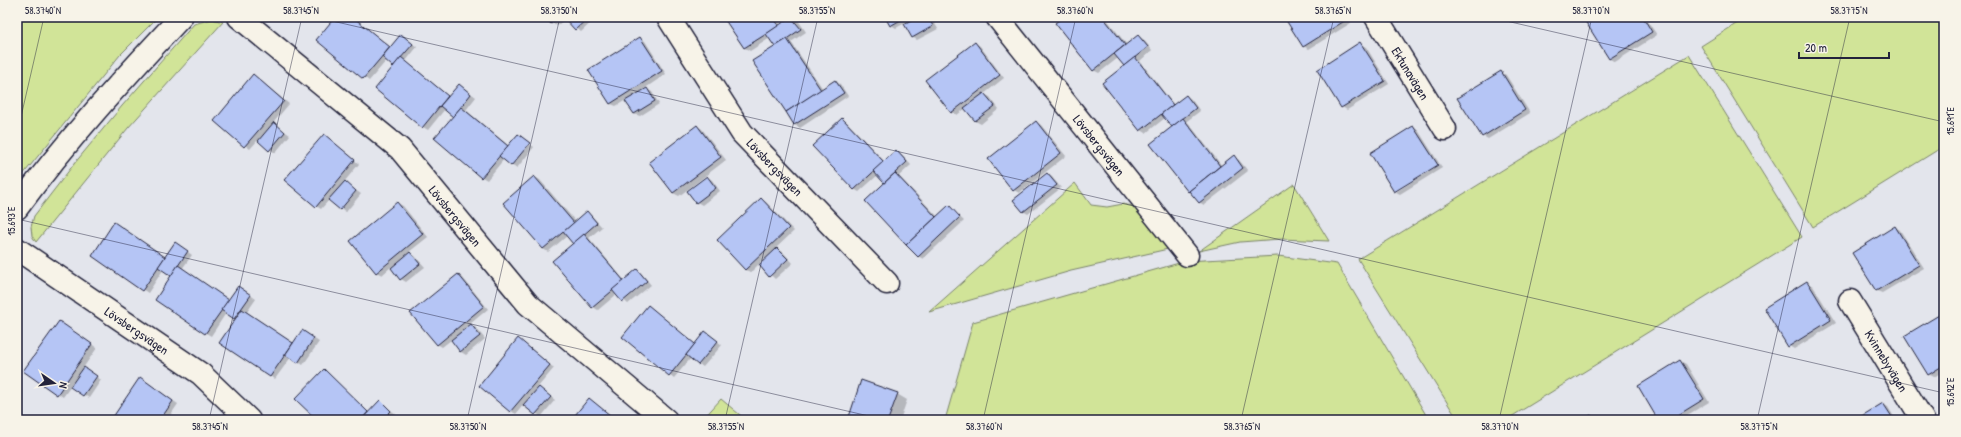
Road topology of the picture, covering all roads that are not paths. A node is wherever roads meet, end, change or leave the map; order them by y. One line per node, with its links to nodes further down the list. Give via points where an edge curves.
1 (180, 17): 7 (street, via 49,164)
2 (239, 17): 13 (street, Lövsbergsvägen, via 400,149 528,304)
3 (668, 17): 10 (street, Lövsbergsvägen, via 742,133)
4 (997, 17): 9 (street, Lövsbergsvägen)
5 (1376, 17): 6 (street, Ektunavägen)
6 (1445, 129)
7 (17, 208)
8 (17, 249): 12 (street, Lövsbergsvägen, via 201,374)
9 (1187, 254)
10 (887, 283)
11 (1850, 301): 14 (street, Kvinnebyvägen)
12 (250, 420)
13 (666, 420)
14 (1923, 420)

